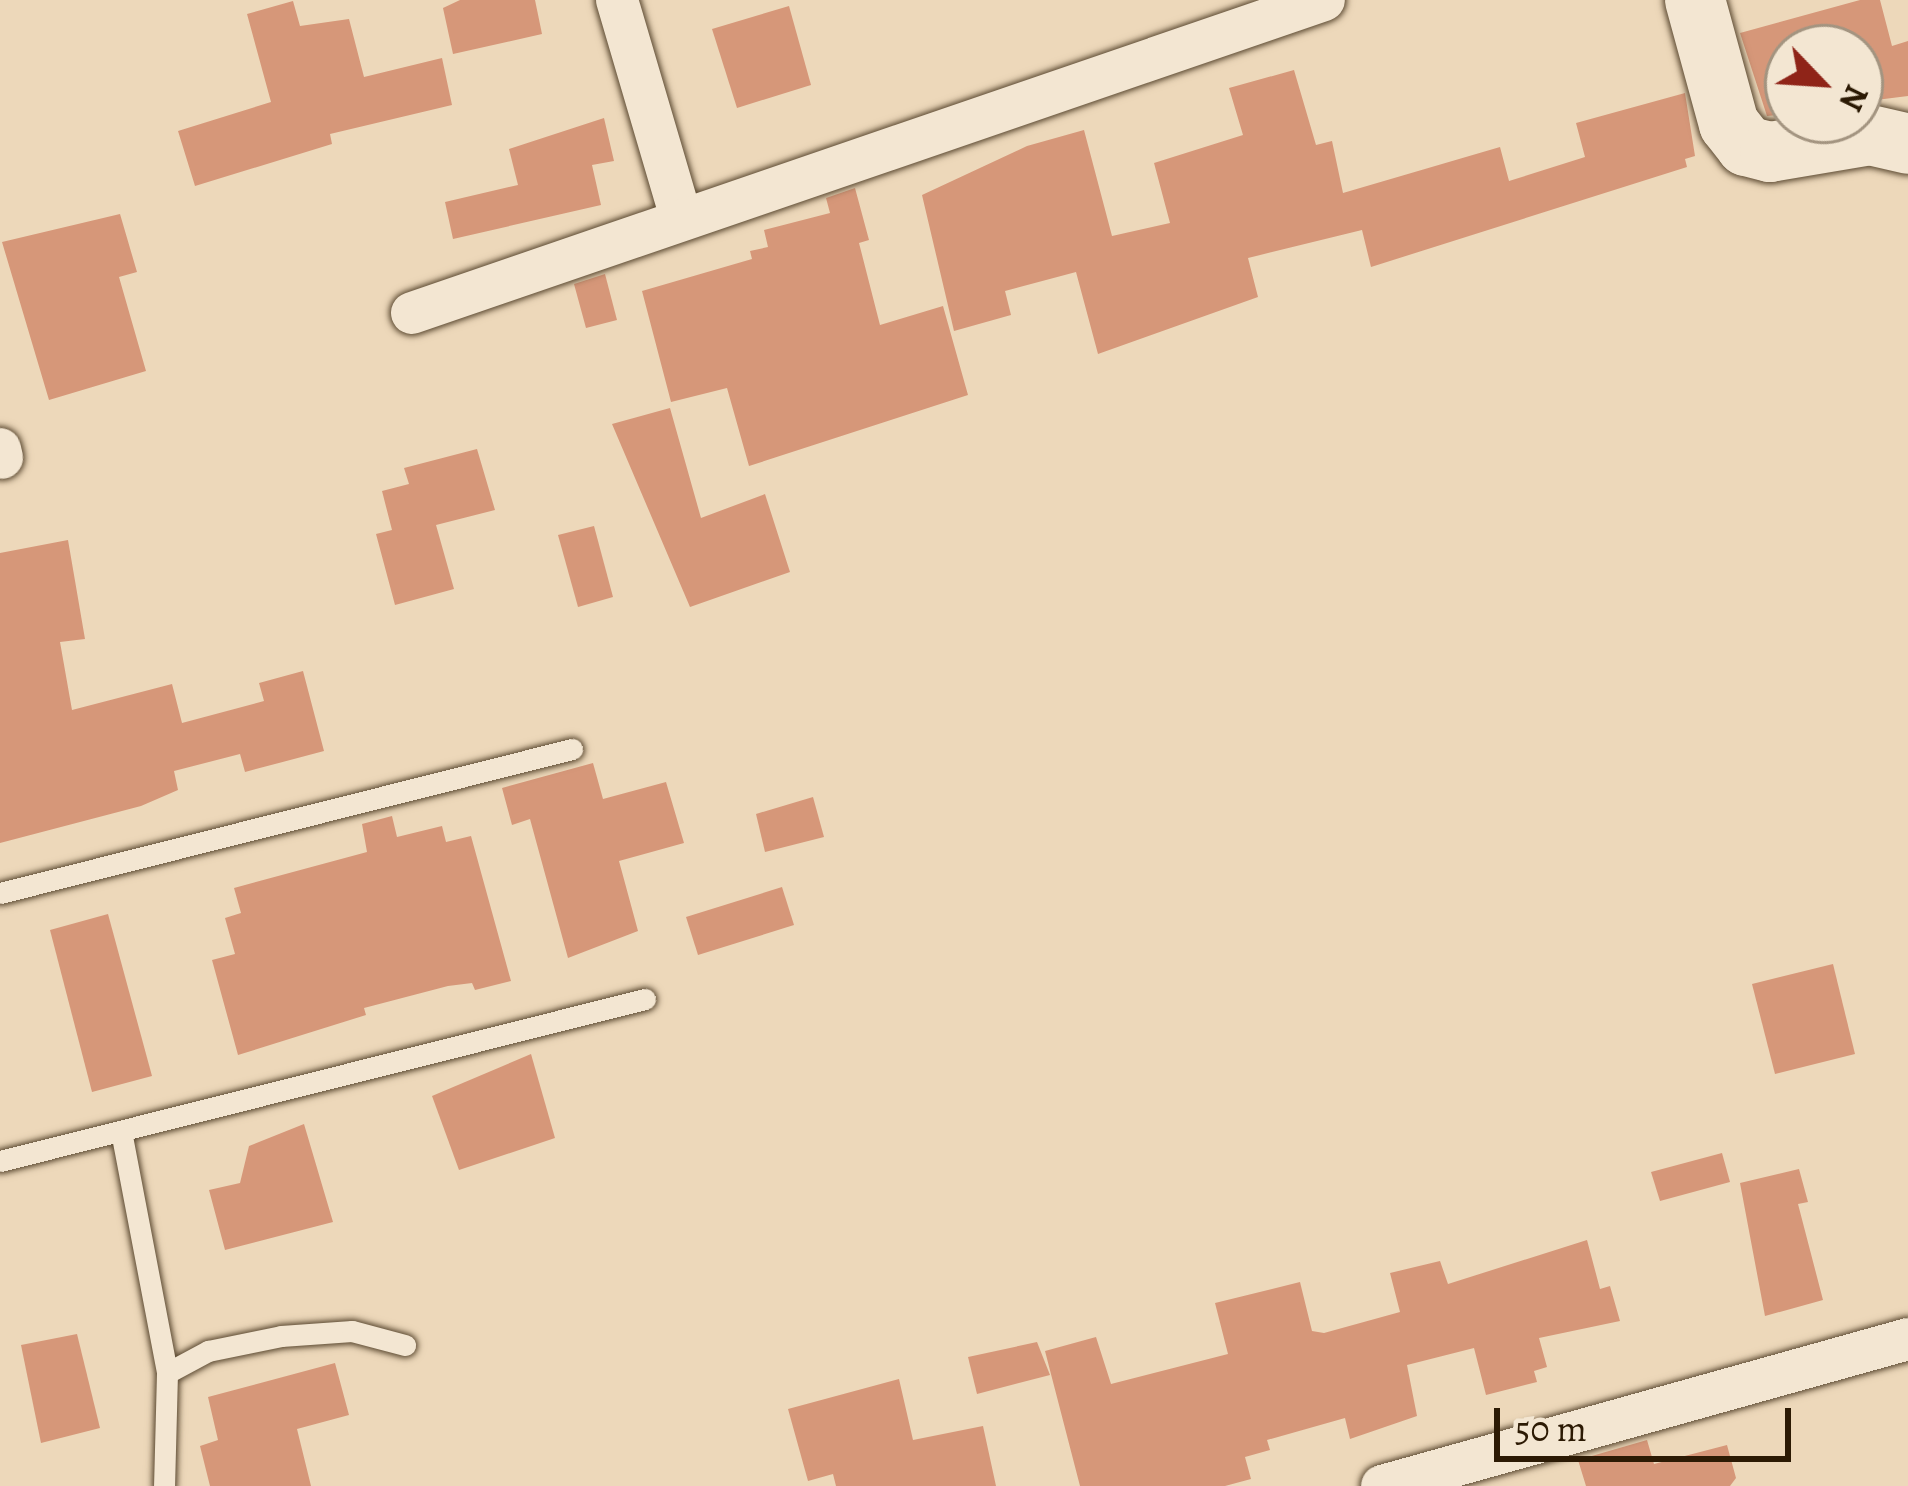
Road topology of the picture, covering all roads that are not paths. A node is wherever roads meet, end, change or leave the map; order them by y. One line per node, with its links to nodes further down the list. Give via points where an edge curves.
1 (617, 0): 5 (street)
2 (1324, 0): 5 (street)
3 (1695, 0): 4 (street, via 1729,124 1747,146 1770,152 1870,135)
4 (1908, 144)
5 (681, 218): 6 (street)
6 (412, 313)
7 (572, 749): 8 (lane)
8 (0, 892)
9 (646, 999): 10 (lane)
10 (121, 1131): 11 (lane); 14 (lane)
11 (0, 1161)
12 (1908, 1339): 16 (street)
13 (405, 1346): 14 (lane, via 352,1331 281,1336 208,1351)
14 (166, 1373): 15 (lane)
15 (164, 1486)
16 (1382, 1486)

